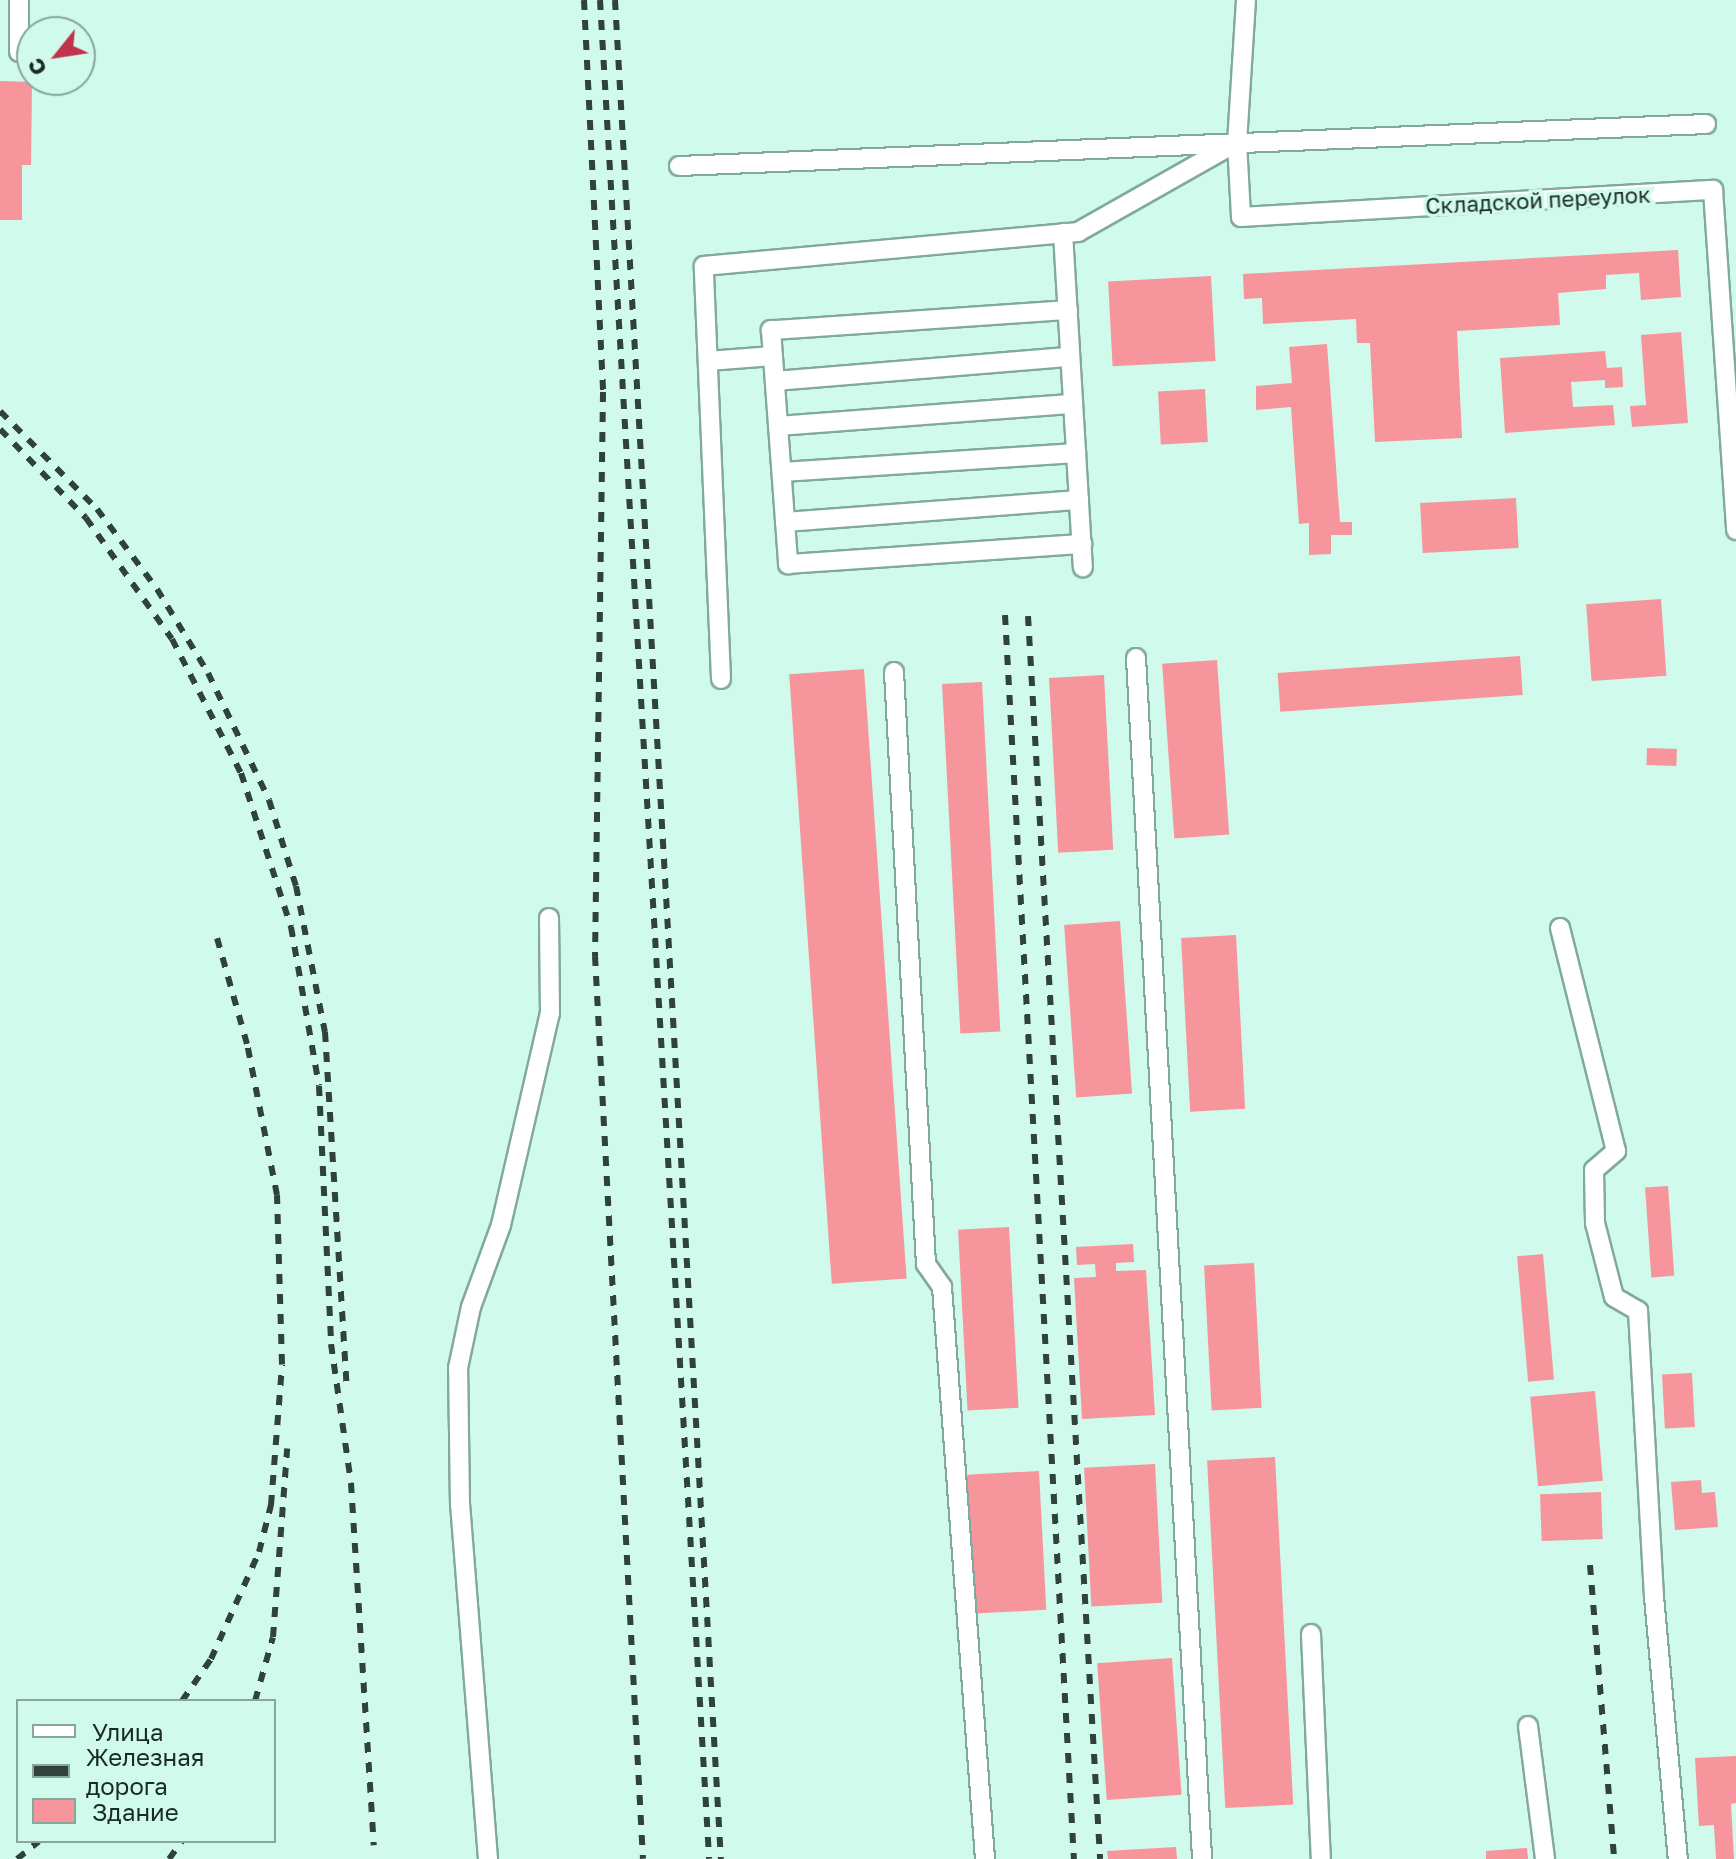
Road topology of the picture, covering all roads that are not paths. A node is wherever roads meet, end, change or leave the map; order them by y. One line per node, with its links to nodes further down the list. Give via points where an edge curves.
1 (1246, 0): 3 (lane, Складской переулок)
2 (1706, 124): 3 (lane)
3 (1237, 142): 4 (lane); 5 (lane, via 1078,232); 17 (lane, Складской переулок, via 1241,217 1713,190)
4 (679, 166)
5 (1063, 233): 6 (lane); 9 (lane, via 704,266)
6 (1068, 310): 7 (lane, via 771,330); 8 (lane)
7 (773, 356): 9 (lane); 10 (lane)
8 (1070, 357): 10 (lane); 11 (lane)
9 (708, 361): 22 (lane)
10 (775, 381): 12 (lane)
11 (1073, 404): 12 (lane); 13 (lane)
12 (778, 426): 14 (lane)
13 (1076, 453): 14 (lane); 15 (lane)
14 (782, 472): 16 (lane)
15 (1079, 500): 16 (lane); 18 (lane)
16 (785, 522): 18 (lane, via 788,564)
17 (1736, 530)
18 (1082, 544): 19 (lane)
19 (1083, 567)
20 (1136, 658): 29 (lane)
21 (894, 672): 28 (lane, via 926,1264 942,1287)
22 (721, 679)
23 (549, 918): 27 (lane, via 550,1013 501,1225 471,1307 458,1368 460,1505)
24 (1560, 928): 32 (lane, via 1616,1151 1594,1170 1595,1223 1614,1297 1638,1311 1654,1597)
25 (1311, 1634): 30 (lane)
26 (1528, 1726): 31 (lane)
27 (488, 1859)
28 (985, 1859)
29 (1202, 1859)
30 (1321, 1859)
31 (1545, 1859)
32 (1678, 1859)

